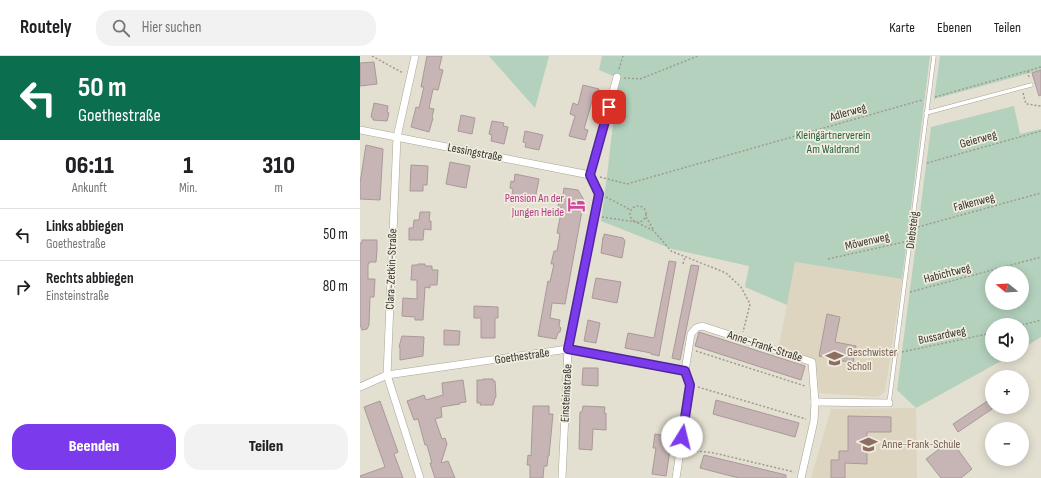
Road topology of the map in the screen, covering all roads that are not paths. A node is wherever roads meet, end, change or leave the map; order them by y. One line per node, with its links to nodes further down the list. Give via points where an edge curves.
1 (415, 56): 7 (street, Clara-Zetkin-Straße)
2 (934, 56): 5 (lane, Diebsteig)
3 (617, 77): 8 (street)
4 (1031, 85): 5 (lane)
5 (926, 113): 14 (lane, Diebsteig)
6 (360, 130): 7 (street, Lessingstraße)
7 (397, 137): 8 (street, Lessingstraße); 11 (street, Clara-Zetkin-Straße)
8 (590, 175): 9 (street, Einsteinstraße, via 599,194)
9 (568, 349): 10 (street, Goethestraße); 11 (street, Goethestraße); 17 (street, Einsteinstraße)
10 (685, 371): 13 (street, Anne-Frank-Straße, via 691,334 702,326 812,362); 18 (street, via 690,385)
11 (387, 375): 12 (street, Goethestraße); 16 (street, Clara-Zetkin-Straße)
12 (360, 387)
13 (815, 402): 14 (street); 15 (street, Anne-Frank-Straße, via 814,421)
14 (889, 403)
15 (801, 476)
16 (420, 478)
17 (562, 478)
18 (676, 478)

